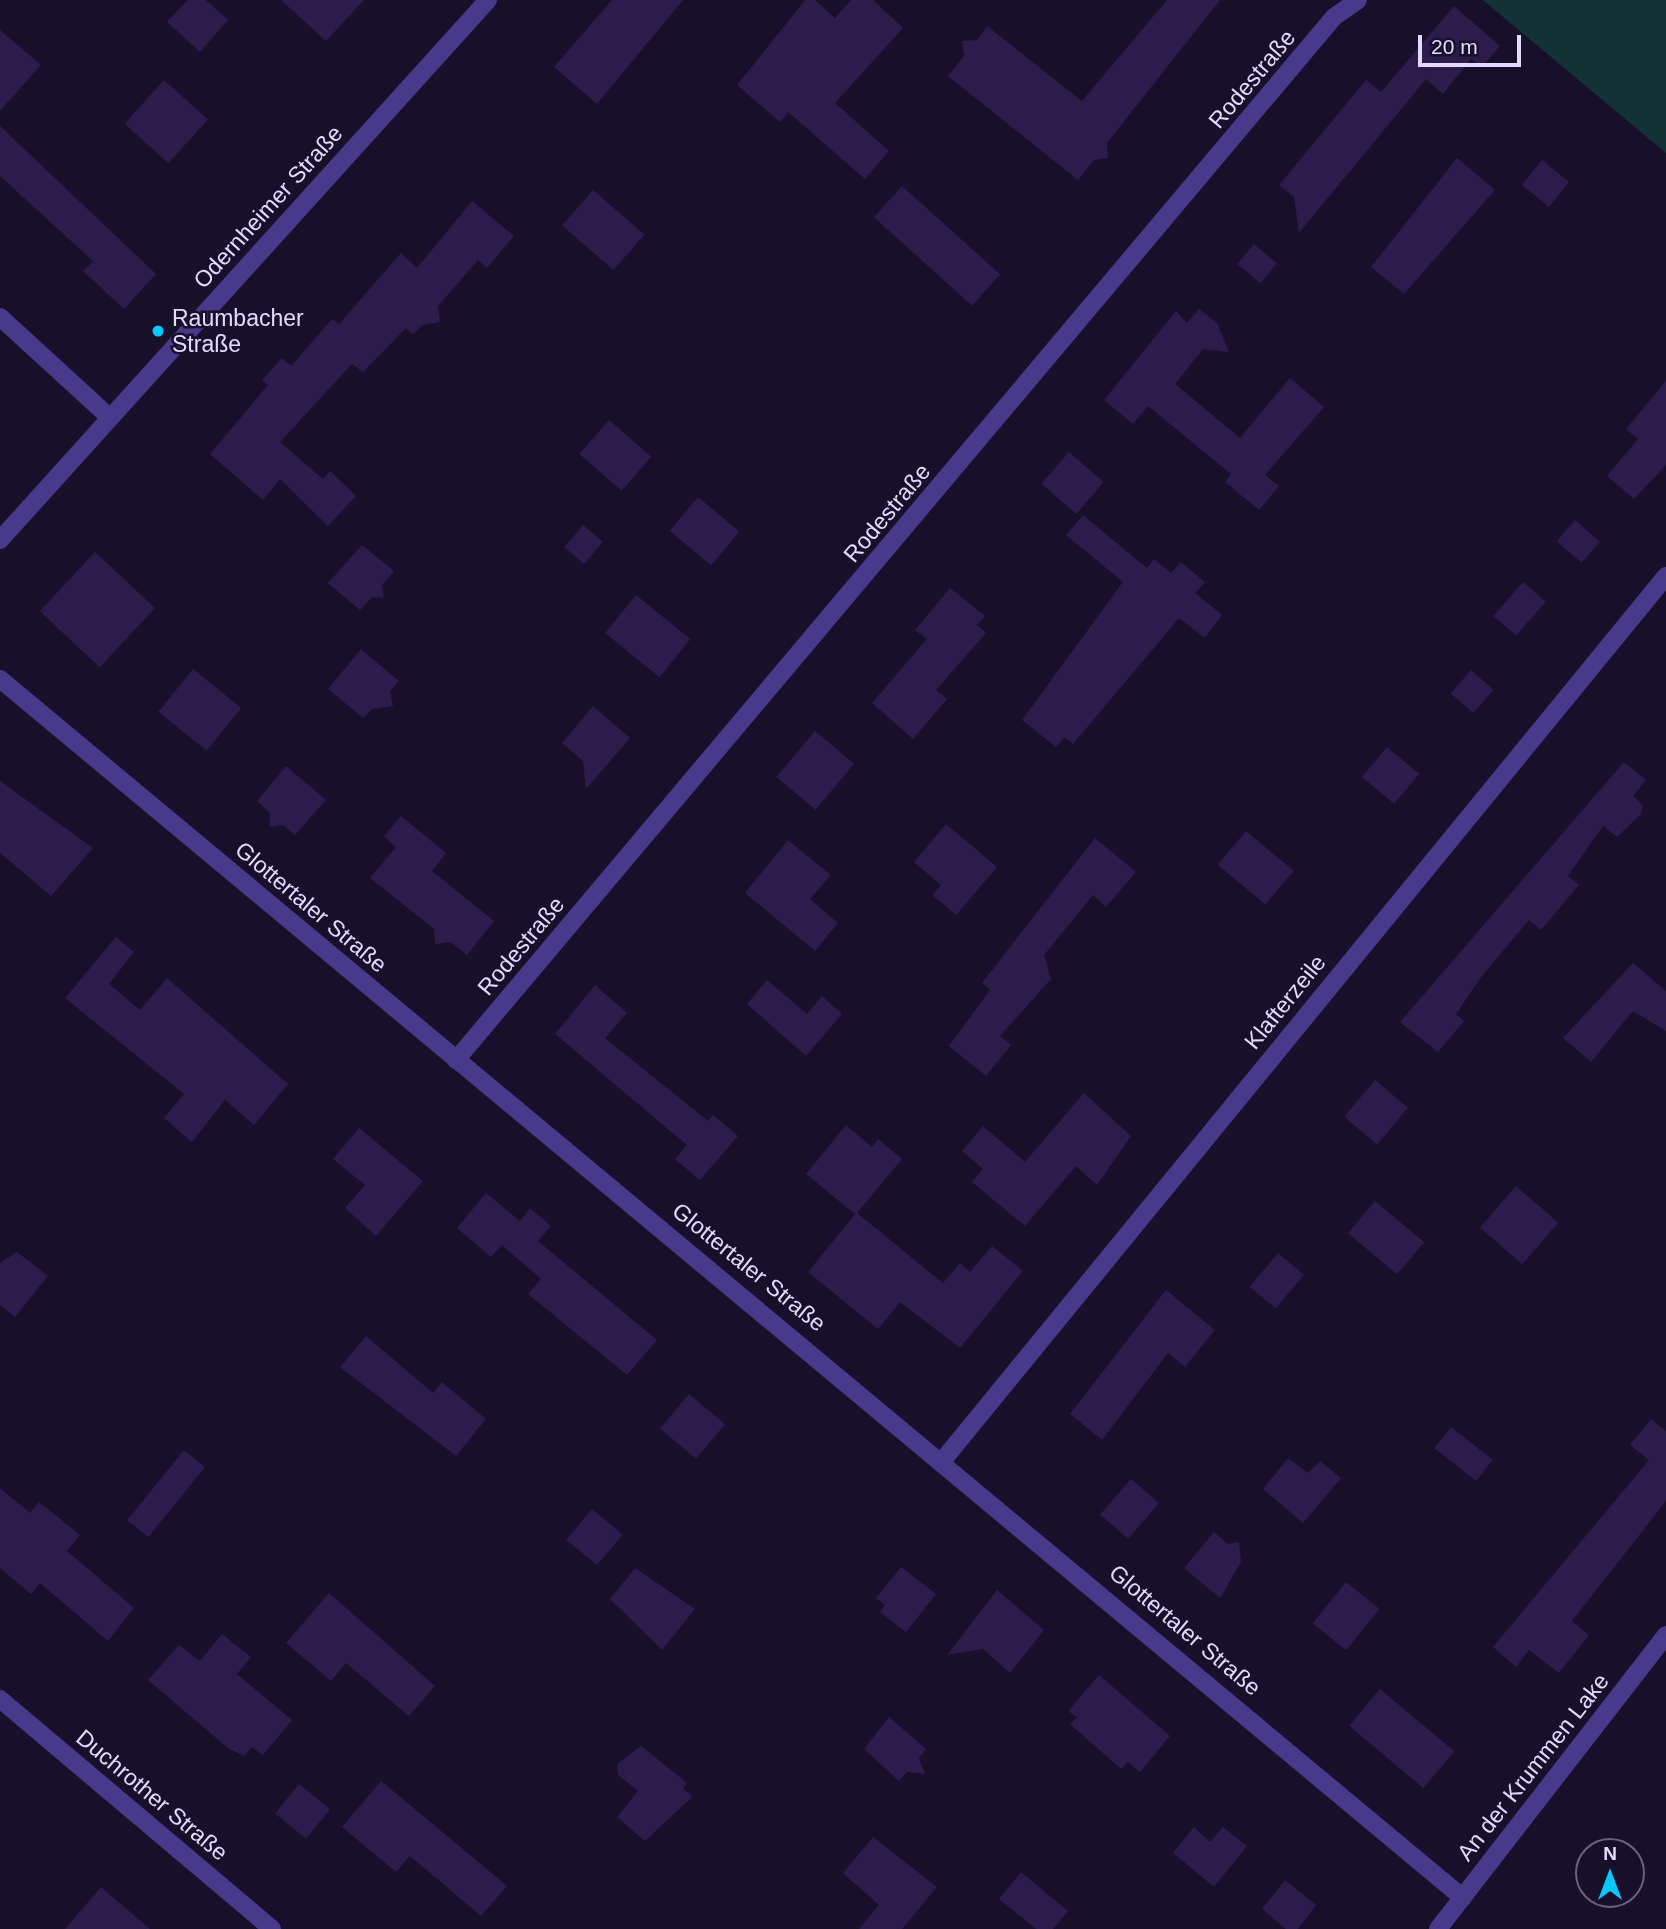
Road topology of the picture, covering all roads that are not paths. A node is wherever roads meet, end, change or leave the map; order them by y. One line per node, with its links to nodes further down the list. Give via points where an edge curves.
1 (488, 0): 4 (street, Odernheimer Straße)
2 (1358, 0): 8 (street, Rodestraße, via 1334,17)
3 (0, 317): 4 (street)
4 (110, 417): 5 (street, Odernheimer Straße)
5 (0, 540)
6 (1666, 576): 9 (street, Klafterzeile)
7 (0, 679): 8 (street, Glottertaler Straße)
8 (456, 1060): 9 (street, Glottertaler Straße)
9 (943, 1460): 12 (street, Glottertaler Straße)
10 (1666, 1634): 12 (street, An der Krummen Lake)
11 (0, 1699): 13 (street, Duchrother Straße)
12 (1463, 1898): 14 (street, An der Krummen Lake)
13 (272, 1929)
14 (1438, 1929)

